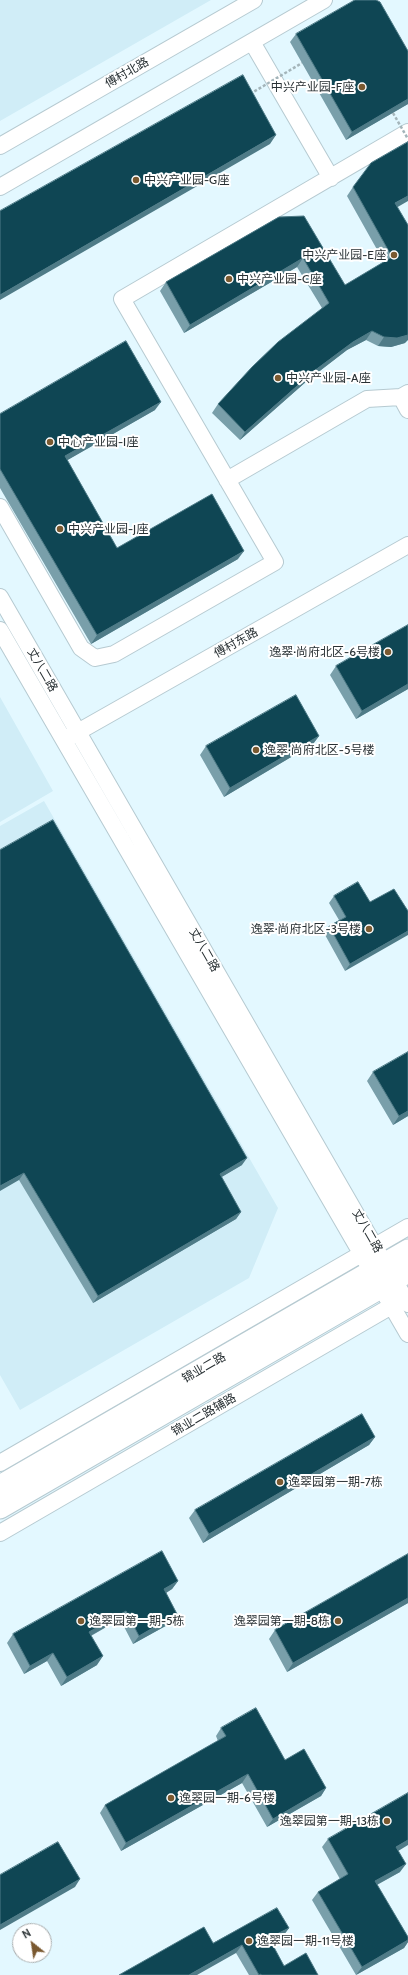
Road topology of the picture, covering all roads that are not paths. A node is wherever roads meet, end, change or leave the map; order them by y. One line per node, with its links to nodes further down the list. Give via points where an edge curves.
1 (254, 0): 5 (street, 傅村北路)
2 (324, 0): 3 (street)
3 (252, 42): 6 (street); 7 (street)
4 (408, 132): 6 (street)
5 (0, 146)
6 (330, 178): 9 (street, via 122,300)
7 (0, 187)
8 (406, 400): 9 (street, via 367,399)
9 (227, 480): 10 (street, via 275,562 114,654 95,658 81,648)
10 (0, 507)
11 (408, 545): 14 (street, 傅村东路)
12 (0, 597): 14 (street, 丈八二路)
13 (0, 630): 15 (street, 丈八二路)
14 (78, 732): 15 (street, 傅村东路); 18 (street, 丈八二路)
15 (64, 740): 18 (street, 丈八二路)
16 (408, 1227): 18 (street)
17 (408, 1250): 18 (main road, 锦业二路)
18 (382, 1267): 19 (street, 丈八二路); 21 (street); 22 (main road, 锦业二路); 23 (main road, 锦业二路)
19 (403, 1301): 20 (street, 丈八二路); 24 (street, 锦业二路辅路)
20 (408, 1334)
21 (0, 1463)
22 (0, 1486)
23 (0, 1508)
24 (0, 1533)

